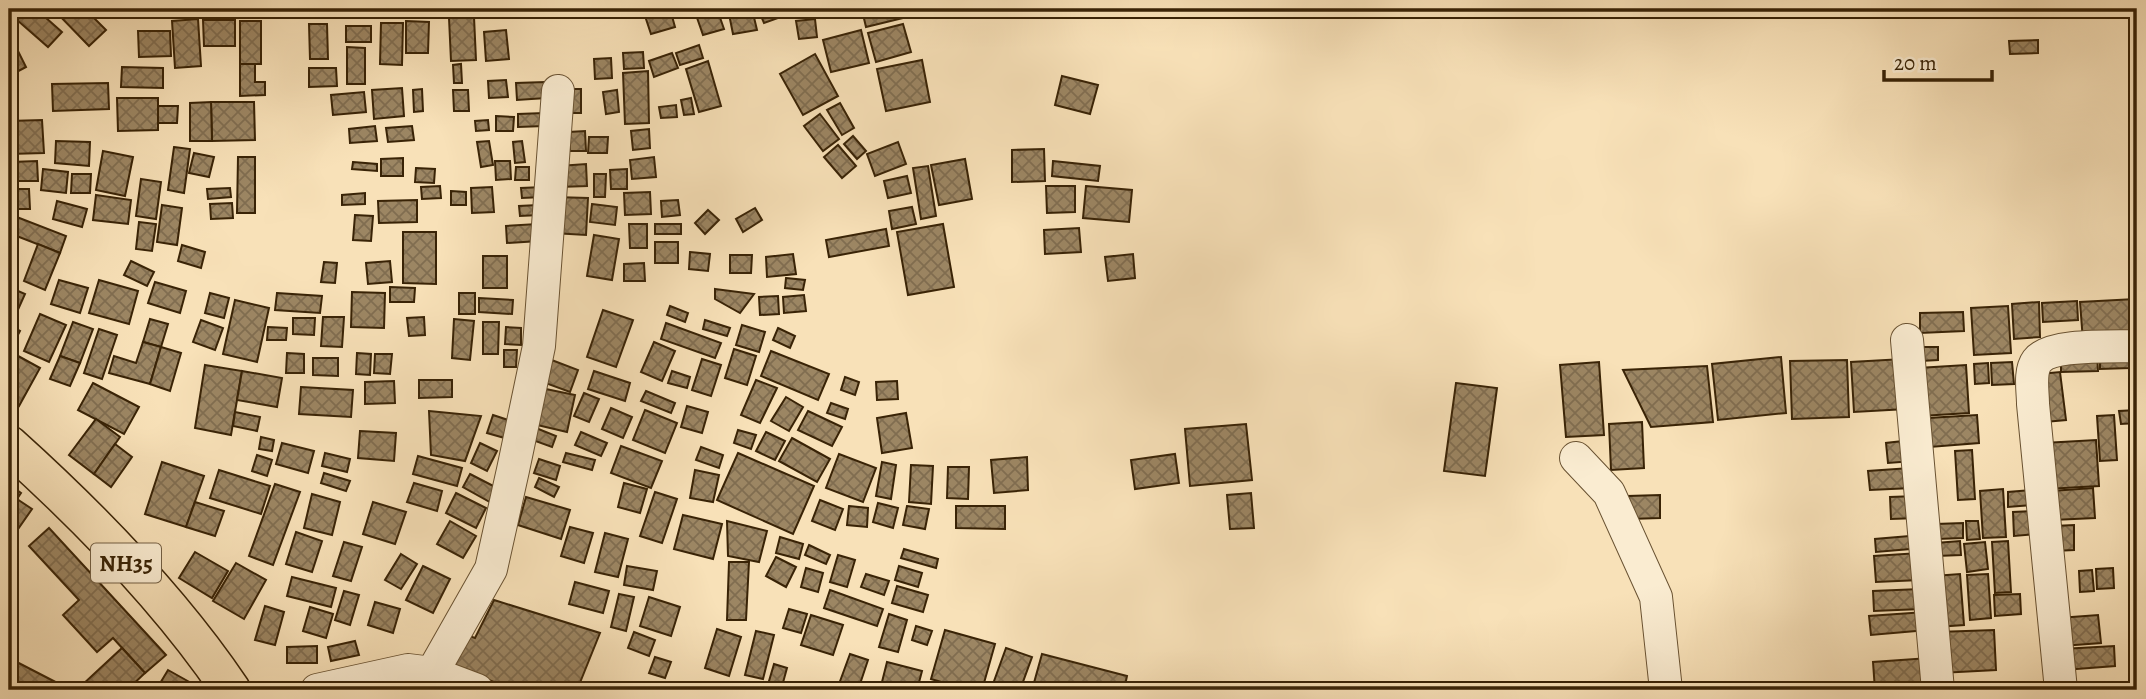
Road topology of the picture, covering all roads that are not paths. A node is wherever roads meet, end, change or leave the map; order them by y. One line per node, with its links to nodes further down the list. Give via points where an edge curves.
1 (558, 92): 6 (street, via 539,346 513,470 491,569)
2 (1907, 340): 11 (street)
3 (2137, 346): 12 (street, via 2058,350 2045,354 2033,372)
4 (9, 445): 7 (highway, NH35, via 50,482 198,641)
5 (1576, 458): 10 (street, via 1609,493 1656,597)
6 (432, 673): 8 (street, via 408,670); 9 (street)
7 (231, 690)
8 (317, 690)
9 (477, 690)
10 (1666, 690)
11 (1938, 690)
12 (2061, 690)

